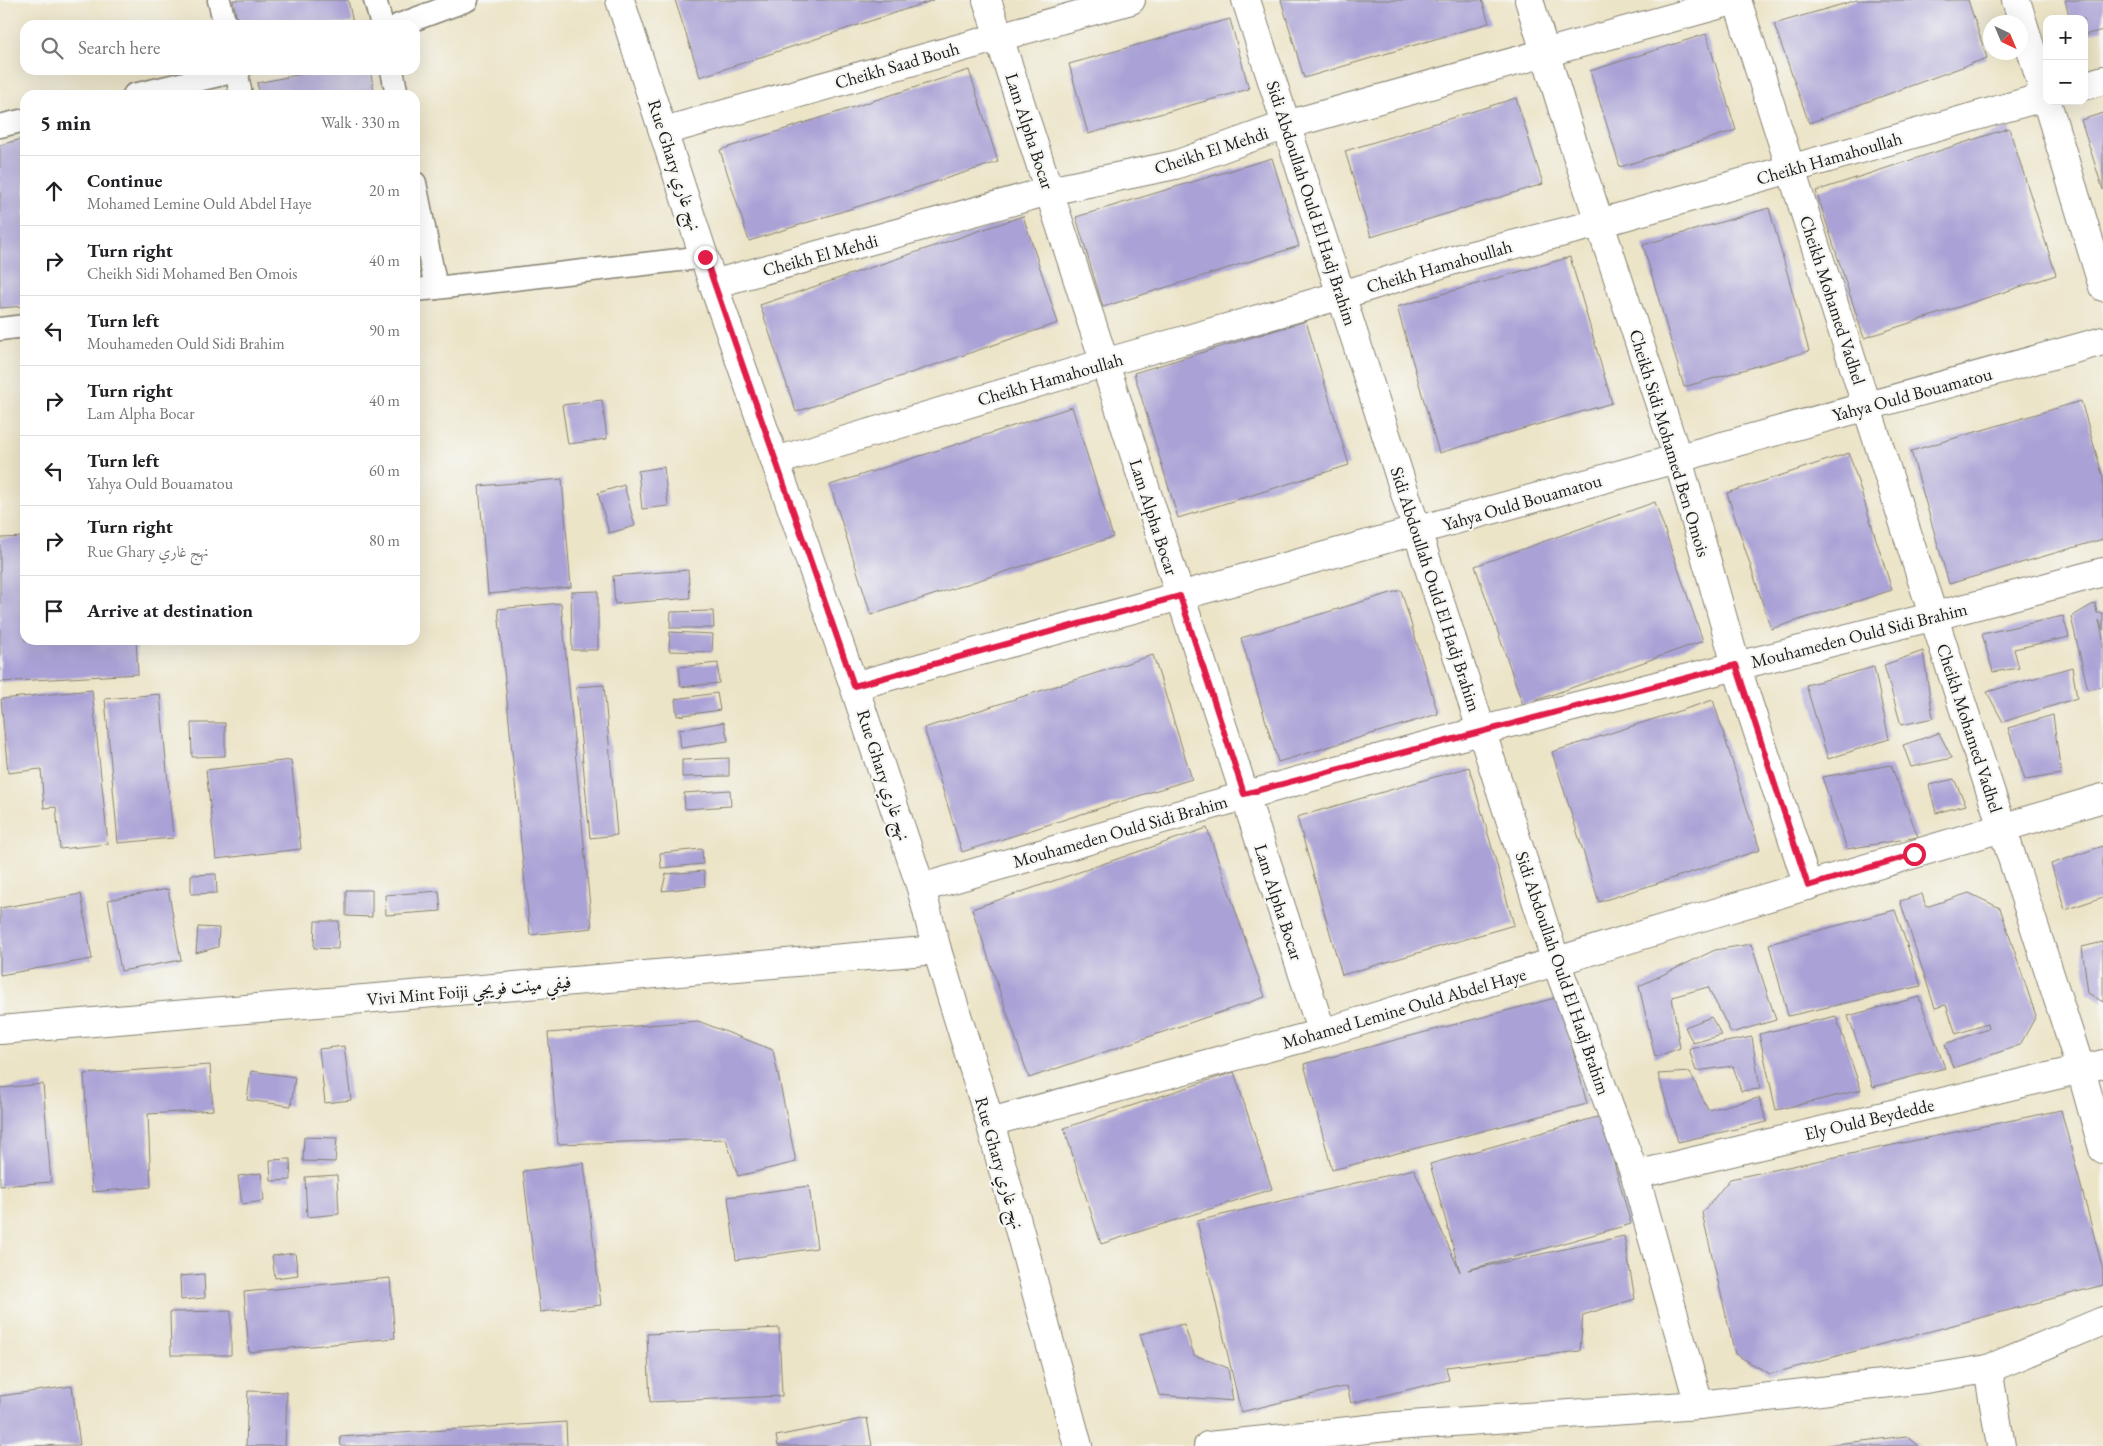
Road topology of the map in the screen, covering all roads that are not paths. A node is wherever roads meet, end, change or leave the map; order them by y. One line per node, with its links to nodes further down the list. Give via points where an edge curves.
1 (219, 0): 11 (lane)
2 (375, 0): 12 (lane)
3 (467, 0): 13 (lane)
4 (620, 0): 30 (street, Rue Ghary نهج غاري)
5 (987, 0): 14 (street, Lam Alpha Bocar)
6 (1131, 0): 14 (street, Cheikh Saad Bouh)
7 (1246, 0): 28 (street, Sidi Abdoullah Ould El Hadj Brahim)
8 (1529, 0): 15 (street, Cheikh Sidi Mohamed Ben Omois)
9 (1736, 0): 15 (street, Cheikh El Mehdi); 31 (street, Cheikh Mohamed Vadhel)
10 (2016, 0): 21 (street)
11 (224, 20)
12 (381, 20)
13 (413, 20)
14 (999, 36): 30 (street, Cheikh Saad Bouh); 32 (street, Lam Alpha Bocar)
15 (1546, 53): 28 (street, Cheikh El Mehdi); 33 (street, Cheikh Sidi Mohamed Ben Omois)
16 (216, 75): 22 (lane)
17 (238, 75): 23 (lane)
18 (393, 75): 24 (lane)
19 (2103, 80): 20 (street)
20 (2088, 85)
21 (2043, 86)
22 (155, 90)
23 (241, 90)
24 (396, 90)
25 (2043, 97): 31 (street, Cheikh Hamahoullah)
26 (2049, 105): 37 (street)
27 (20, 121): 29 (lane)
28 (1286, 125): 32 (street, Cheikh El Mehdi, via 1175,165); 39 (street, Sidi Abdoullah Ould El Hadj Brahim)
29 (0, 126)
30 (664, 131): 35 (street, Rue Ghary نهج غاري)
31 (1791, 169): 33 (street, Cheikh Hamahoullah); 44 (street, Cheikh Mohamed Vadhel)
32 (1049, 191): 36 (street, Cheikh El Mehdi); 43 (street, Lam Alpha Bocar)
33 (1600, 222): 39 (street, Cheikh Hamahoullah, via 1464,257); 45 (street, Cheikh Sidi Mohamed Ben Omois)
34 (420, 231): 38 (lane)
35 (705, 257): 36 (street, Rue Ghary نهج غاري); 38 (lane)
36 (713, 284): 46 (street, Rue Ghary نهج غاري)
37 (2103, 287)
38 (426, 289)
39 (1342, 295): 43 (street, Cheikh Hamahoullah); 47 (street, Sidi Abdoullah Ould El Hadj Brahim)
40 (20, 327): 41 (lane)
41 (0, 329)
42 (2103, 341): 44 (street, Yahya Ould Bouamatou)
43 (1104, 363): 46 (street, Cheikh Hamahoullah); 49 (street, Lam Alpha Bocar)
44 (1867, 406): 45 (street, Yahya Ould Bouamatou); 50 (street, Cheikh Mohamed Vadhel)
45 (1678, 459): 47 (street, Yahya Ould Bouamatou); 51 (street, Cheikh Sidi Mohamed Ben Omois)
46 (776, 461): 52 (street, Rue Ghary نهج غاري)
47 (1417, 531): 49 (street, Yahya Ould Bouamatou); 53 (street, Sidi Abdoullah Ould El Hadj Brahim)
48 (2103, 572): 50 (street, Mouhameden Ould Sidi Brahim)
49 (1180, 596): 52 (street, Yahya Ould Bouamatou); 54 (street, Lam Alpha Bocar)
50 (1934, 618): 51 (street, Mouhameden Ould Sidi Brahim); 56 (street, Cheikh Mohamed Vadhel)
51 (1736, 665): 53 (street, Mouhameden Ould Sidi Brahim); 57 (street, Cheikh Sidi Mohamed Ben Omois)
52 (854, 686): 58 (street, Rue Ghary نهج غاري)
53 (1482, 731): 54 (street, Mouhameden Ould Sidi Brahim); 60 (street, Sidi Abdoullah Ould El Hadj Brahim)
54 (1244, 794): 58 (street, Mouhameden Ould Sidi Brahim); 62 (street, Lam Alpha Bocar)
55 (2103, 798): 56 (street, Mohamed Lemine Ould Abdel Haye)
56 (2002, 828): 57 (street, Mohamed Lemine Ould Abdel Haye); 63 (street, Cheikh Mohamed Vadhel)
57 (1808, 886): 60 (street, Mohamed Lemine Ould Abdel Haye)
58 (921, 888): 59 (street, Rue Ghary نهج غاري)
59 (937, 950): 61 (street, Vivi Mint Foiji فيفي مينت فويجي); 64 (street, Rue Ghary نهج غاري)
60 (1556, 962): 62 (street, Mohamed Lemine Ould Abdel Haye); 66 (street, Sidi Abdoullah Ould El Hadj Brahim)
61 (0, 1030)
62 (1322, 1033): 64 (street, Mohamed Lemine Ould Abdel Haye)
63 (2092, 1067): 65 (street, Cheikh Mohamed Vadhel); 66 (street, Ely Ould Beydedde)
64 (990, 1122): 70 (street, Rue Ghary نهج غاري)
65 (2103, 1149)
66 (1635, 1175): 69 (street, Sidi Abdoullah Ould El Hadj Brahim)
67 (2103, 1321): 68 (street)
68 (1988, 1368): 69 (street, via 1841,1390); 72 (street)
69 (1699, 1405): 71 (street, via 1396,1426)
70 (1078, 1446)
71 (1208, 1446)
72 (2001, 1446)

